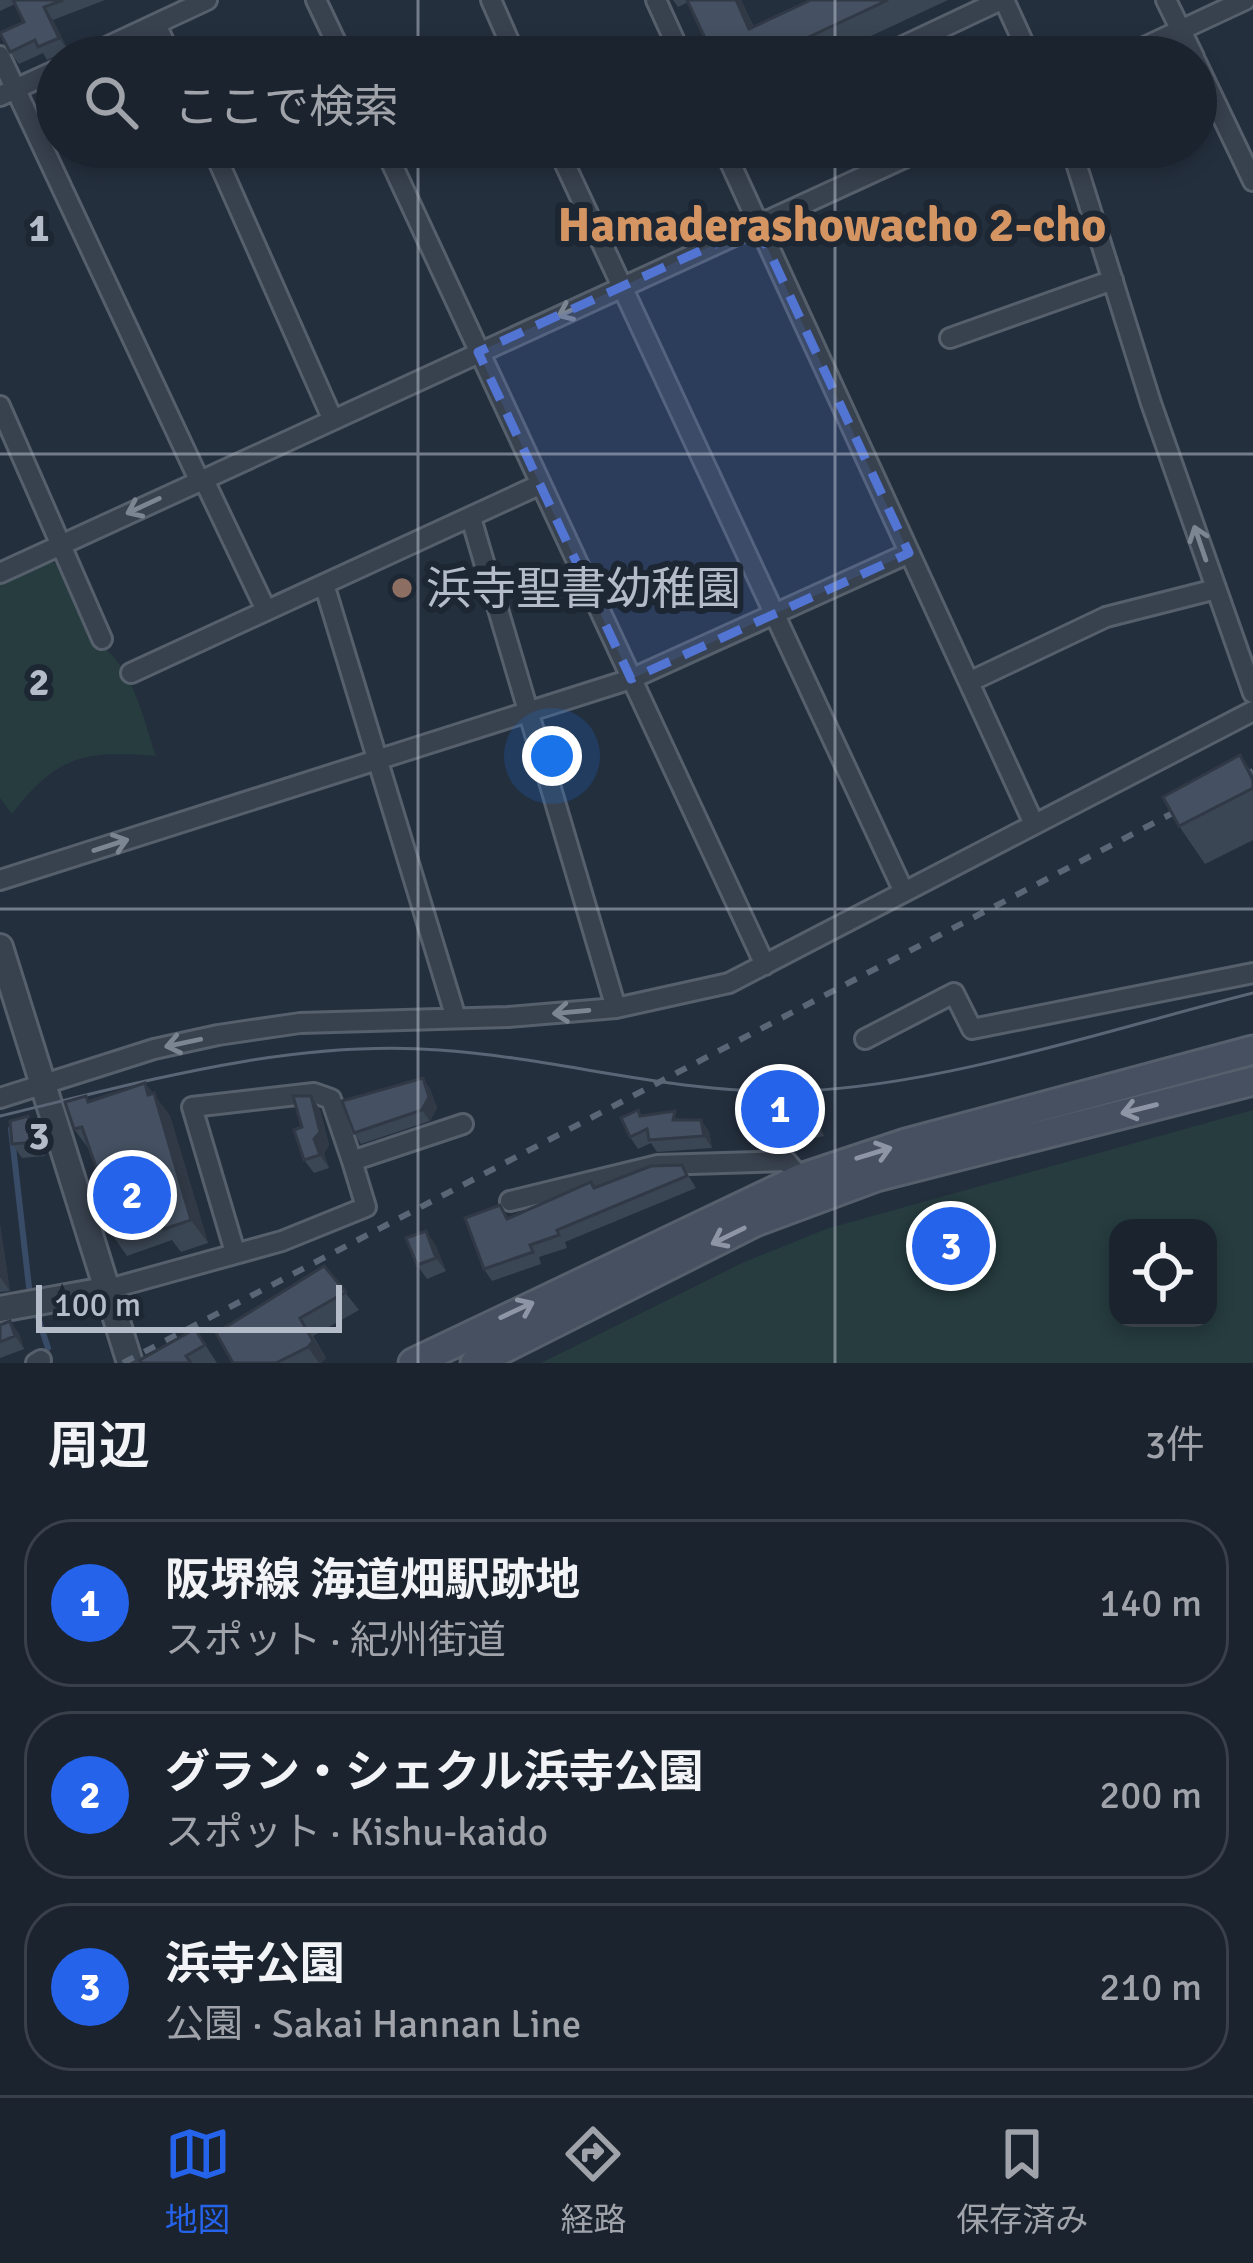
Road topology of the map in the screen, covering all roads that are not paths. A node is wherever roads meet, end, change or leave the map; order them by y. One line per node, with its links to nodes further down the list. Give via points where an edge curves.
1 (207, 0): 8 (street)
2 (316, 0): 12 (street)
3 (491, 0): 13 (street)
4 (656, 0): 14 (street)
5 (1002, 0): 15 (street); 16 (street)
6 (1166, 0): 9 (street)
7 (1245, 0): 9 (street)
8 (157, 23): 10 (street); 11 (street)
9 (1180, 30): 17 (street); 18 (street)
10 (129, 36)
11 (162, 36)
12 (333, 36)
13 (507, 36)
14 (672, 36)
15 (925, 36)
16 (1020, 36)
17 (1167, 36)
18 (1183, 36)
19 (0, 56): 21 (street)
20 (36, 80): 21 (street)
21 (8, 93): 23 (street)
22 (1217, 102): 31 (street)
23 (36, 149)
24 (46, 168): 39 (street)
25 (221, 168): 38 (street)
26 (394, 168): 36 (street)
27 (566, 168): 34 (street)
28 (732, 168): 32 (street)
29 (882, 168): 32 (street)
30 (1078, 168): 33 (street)
31 (1251, 169)
32 (757, 225): 34 (street); 43 (street)
33 (1113, 280): 35 (street); 46 (street, one-way to 33)
34 (620, 288): 36 (street, one-way to 36); 48 (street)
35 (950, 338)
36 (478, 352): 38 (street); 40 (street)
37 (0, 406): 42 (street)
38 (332, 418): 39 (street)
39 (201, 479): 42 (street, one-way to 42); 47 (street)
40 (539, 484): 41 (street); 51 (street)
41 (471, 518): 45 (street); 55 (street)
42 (58, 545): 44 (street); 49 (street)
43 (909, 553): 48 (street); 52 (street)
44 (0, 574)
45 (324, 584): 47 (street); 56 (street)
46 (1216, 589): 52 (street, via 1106,616); 53 (street)
47 (266, 610): 50 (street)
48 (776, 614): 51 (street); 59 (street)
49 (102, 639)
50 (131, 673)
51 (631, 679): 55 (street); 61 (street)
52 (969, 682): 57 (street)
53 (1253, 693)
54 (1253, 711): 57 (street)
55 (526, 712): 56 (street); 63 (street)
56 (379, 759): 58 (street, one-way to 56); 64 (street)
57 (1034, 824): 59 (street)
58 (0, 880)
59 (903, 890): 61 (street)
60 (0, 947): 68 (street)
61 (765, 965): 63 (street, via 729,983)
62 (1253, 974): 65 (street, via 973,1029 954,993)
63 (616, 1008): 64 (street, one-way to 64)
64 (456, 1018): 68 (street, one-way to 68, via 300,1023 218,1035)
65 (865, 1039)
66 (1253, 1050): 72 (main road, one-way to 66)
67 (1253, 1081): 79 (main road, one-way to 79, via 876,1177 755,1222)
68 (44, 1085): 69 (street); 75 (street)
69 (0, 1099)
70 (463, 1124): 71 (street)
71 (352, 1161): 74 (street, via 366,1208); 74 (street, via 332,1099 314,1093 192,1107)
72 (801, 1178): 73 (street, via 786,1161 658,1165); 77 (main road, one-way to 72)
73 (510, 1202)
74 (235, 1252): 75 (street)
75 (105, 1290): 76 (street); 80 (street)
76 (0, 1309)
77 (468, 1334): 78 (main road); 79 (street)
78 (444, 1355): 81 (main road)
79 (478, 1362)
80 (130, 1363)
81 (413, 1363)

